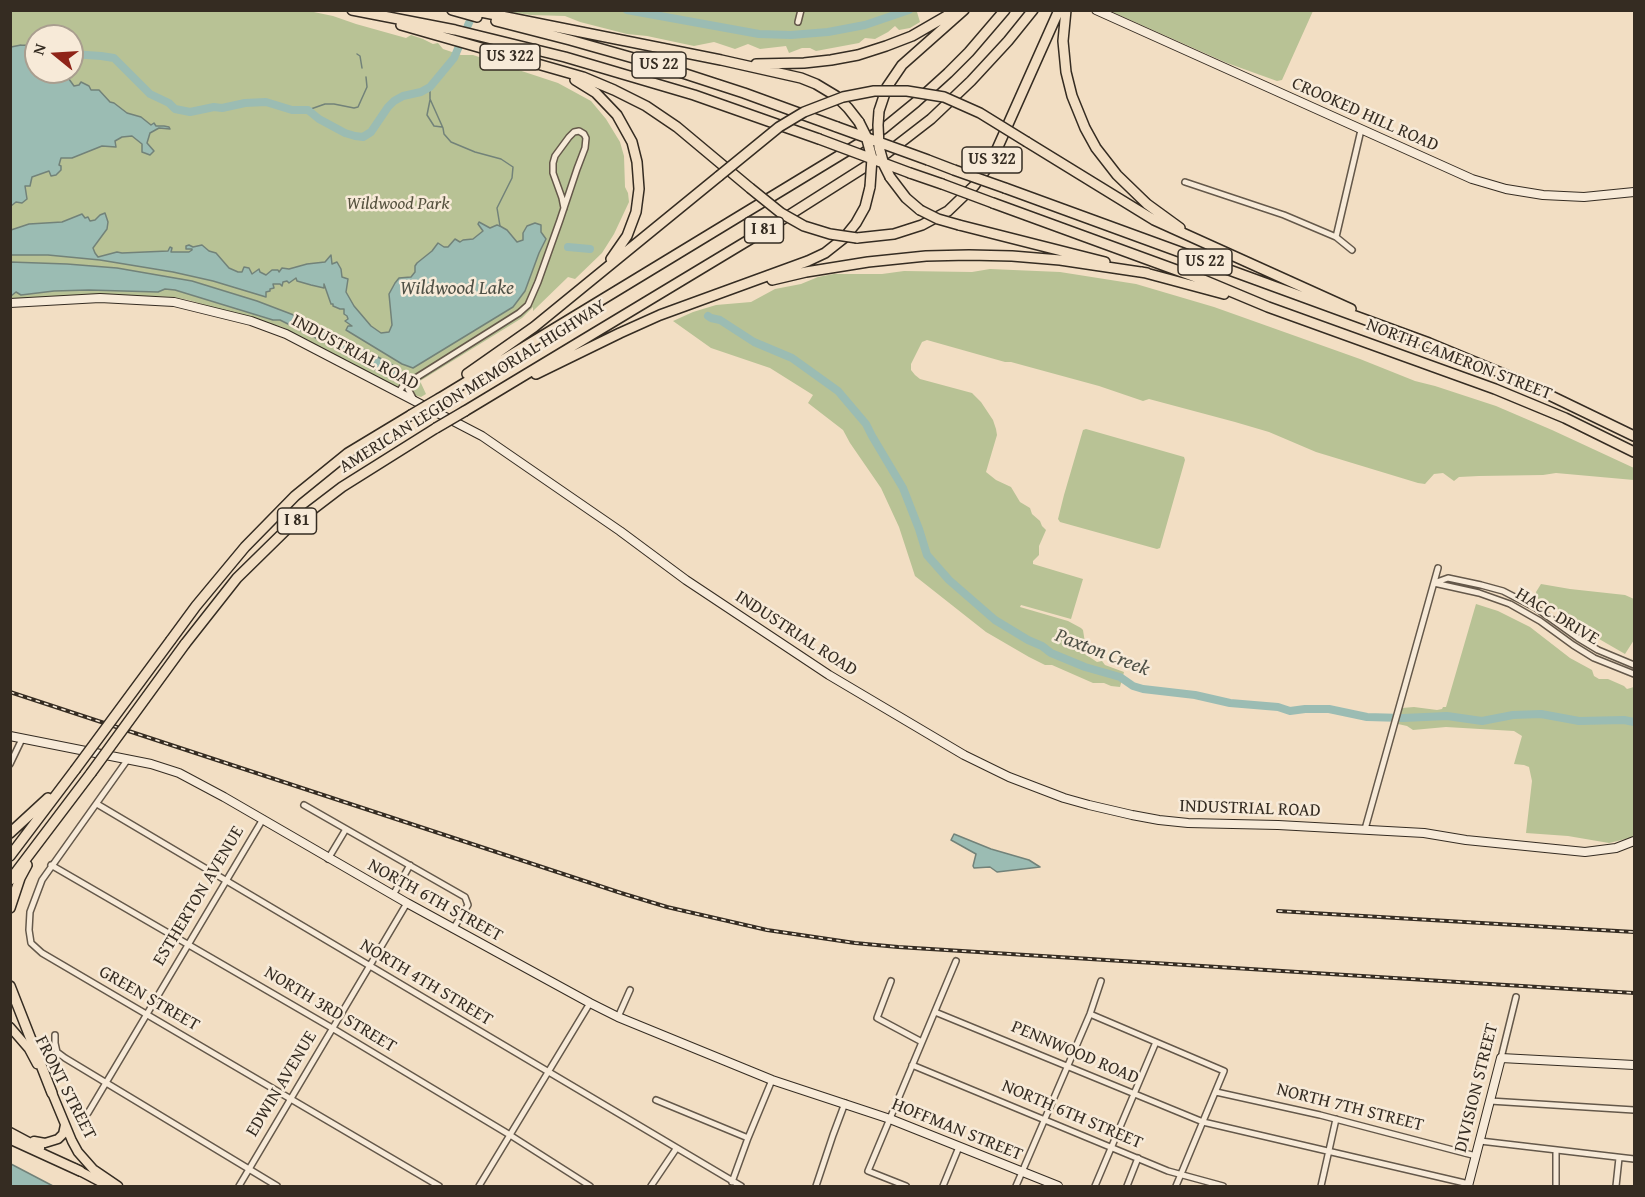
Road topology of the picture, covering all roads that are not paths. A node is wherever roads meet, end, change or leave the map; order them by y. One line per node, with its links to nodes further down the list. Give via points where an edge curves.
1 (452, 10): 11 (highway, US 22)
2 (801, 10): 12 (street)
3 (957, 10): 14 (highway, US 322, via 898,42 844,58 790,64)
4 (964, 10): 24 (highway, bridge, via 902,65 887,87 878,125 879,147 890,177 906,198 938,219)
5 (1005, 10): 31 (highway, AMERICAN LEGION MEMORIAL HIGHWAY / I 81, via 948,73 883,129)
6 (1033, 10): 33 (highway, AMERICAN LEGION MEMORIAL HIGHWAY / I 81, via 971,81 887,153)
7 (1059, 10): 15 (highway, US 322, bridge, via 994,157 974,186 948,211 894,234 857,238 804,226 774,208 652,110 609,87)
8 (1066, 10): 21 (highway, via 1066,72 1076,107 1096,148 1117,176 1147,204)
9 (1096, 10): 16 (street, CROOKED HILL ROAD)
10 (354, 11): 13 (highway, US 22)
11 (473, 13): 14 (highway, US 322); 28 (highway, US 22, bridge, via 744,93)
12 (798, 22)
13 (453, 35): 15 (highway, US 322, via 466,44); 27 (highway, US 22, bridge, via 471,34 566,57 738,110)
14 (721, 60): 25 (highway, bridge, via 793,76 836,96 859,122 872,158 865,207 844,238 830,250)
15 (554, 70): 23 (highway, via 585,85 607,103 625,128 639,168 634,218 623,242)
16 (1361, 130): 18 (street, CROOKED HILL ROAD, via 1459,174 1506,189 1564,197); 20 (street)
17 (1185, 182): 20 (street)
18 (1635, 192)
19 (564, 208): 19 (street, via 586,143 579,131 569,136 553,163 552,173); 29 (street, via 527,306)
20 (1336, 237): 22 (street)
21 (1210, 246): 23 (highway, bridge, via 1143,214 981,113 944,97 874,91 832,100 779,127); 28 (highway)
22 (1352, 249)
23 (600, 273): 31 (highway)
24 (1147, 273): 25 (highway, via 1036,258 926,256 829,267); 27 (highway)
25 (708, 297): 33 (highway, via 620,333)
26 (10, 303): 30 (street, INDUSTRIAL ROAD, via 100,298 182,303 279,330)
27 (1268, 307): 35 (highway, NORTH CAMERON STREET / US 22, via 1519,398)
28 (1405, 334): 34 (highway, NORTH CAMERON STREET / US 22, via 1506,375)
29 (412, 380): 30 (street); 32 (street, via 408,389)
30 (398, 393): 32 (street, INDUSTRIAL ROAD)
31 (437, 397): 47 (highway, AMERICAN LEGION MEMORIAL HIGHWAY / I 81, bridge, via 348,453 261,530 221,574)
32 (415, 401): 52 (street, INDUSTRIAL ROAD, via 482,436 829,675 964,755 1009,777 1089,806 1159,820)
33 (465, 411): 54 (highway, AMERICAN LEGION MEMORIAL HIGHWAY / I 81, bridge, via 342,487 287,529 237,578)
34 (1635, 436)
35 (1635, 453)
36 (1448, 578): 37 (street); 37 (street, via 1438,568); 40 (street, HACC DRIVE, via 1513,596 1593,647)
37 (1434, 583): 38 (street, HACC DRIVE); 39 (street)
38 (1446, 586): 39 (street); 41 (street, HACC DRIVE, via 1510,604 1594,658)
39 (1428, 601): 52 (street)
40 (1635, 665)
41 (1635, 674)
42 (10, 736): 43 (street, NORTH 6TH STREET)
43 (22, 739): 44 (street); 45 (street, NORTH 6TH STREET)
44 (13, 753): 46 (street)
45 (128, 759): 48 (street, GREEN STREET); 50 (street, NORTH 6TH STREET, via 179,772)
46 (10, 764)
47 (75, 770): 53 (highway); 56 (highway, AMERICAN LEGION MEMORIAL HIGHWAY / I 81)
48 (97, 804): 59 (street, GREEN STREET); 61 (street, NORTH 4TH STREET)
49 (304, 805): 51 (street)
50 (263, 819): 57 (street, NORTH 6TH STREET); 61 (street, ESTHERTON AVENUE)
51 (346, 829): 57 (street); 58 (street)
52 (1365, 829): 55 (street, INDUSTRIAL ROAD, via 1595,852)
53 (10, 833)
54 (46, 834): 60 (highway, AMERICAN LEGION MEMORIAL HIGHWAY / I 81); 64 (highway, via 20,878)
55 (1635, 841)
56 (10, 856)
57 (328, 858): 62 (street, NORTH 6TH STREET)
58 (410, 865): 62 (street); 65 (street, via 467,899 468,905)
59 (51, 866): 66 (street, NORTH 3RD STREET); 78 (street, GREEN STREET, via 30,912 31,944)
60 (10, 880)
61 (226, 880): 66 (street, ESTHERTON AVENUE); 68 (street, NORTH 4TH STREET)
62 (393, 896): 63 (street, NORTH 6TH STREET)
63 (407, 903): 65 (street, NORTH 6TH STREET); 68 (street, EDWIN AVENUE)
64 (10, 908)
65 (453, 929): 75 (street, NORTH 6TH STREET)
66 (189, 944): 78 (street, ESTHERTON AVENUE); 81 (street, NORTH 3RD STREET)
67 (956, 961): 76 (street)
68 (369, 966): 81 (street, EDWIN AVENUE); 89 (street, NORTH 4TH STREET)
69 (10, 981): 72 (highway)
70 (891, 981): 83 (street, via 877,1018)
71 (1101, 981): 77 (street)
72 (12, 989): 93 (highway)
73 (630, 990): 79 (street)
74 (1516, 997): 85 (street, DIVISION STREET)
75 (590, 1003): 79 (street, NORTH 6TH STREET); 89 (street)
76 (935, 1012): 83 (street); 88 (street, PENNWOOD ROAD)
77 (1089, 1014): 84 (street); 88 (street)
78 (146, 1015): 91 (street, ESTHERTON AVENUE); 95 (street, GREEN STREET)
79 (618, 1017): 90 (street, NORTH 6TH STREET)
80 (10, 1027): 93 (main road, FRONT STREET, via 29,1049)
81 (332, 1028): 95 (street, EDWIN AVENUE); 107 (street, NORTH 3RD STREET)
82 (55, 1035): 91 (street, via 57,1052)
83 (922, 1042): 86 (street)
84 (1156, 1042): 92 (street, via 1224,1071); 94 (street)
85 (1501, 1058): 87 (street); 97 (street, DIVISION STREET)
86 (912, 1065): 101 (street); 103 (street, NORTH 6TH STREET)
87 (1635, 1065)
88 (1067, 1066): 94 (street, PENNWOOD ROAD); 103 (street)
89 (548, 1073): 107 (street); 114 (street, NORTH 4TH STREET)
90 (772, 1080): 98 (street, NORTH 6TH STREET); 109 (street)
91 (106, 1083): 100 (street, ESTHERTON AVENUE); 121 (street)
92 (1216, 1092): 102 (street, NORTH 7TH STREET); 104 (street)
93 (52, 1093): 105 (main road, FRONT STREET)
94 (1134, 1094): 104 (street, PENNWOOD ROAD); 112 (street)
95 (290, 1099): 121 (street, EDWIN AVENUE); 132 (street, GREEN STREET)
96 (656, 1100): 109 (street)
97 (1490, 1101): 99 (street); 111 (street, DIVISION STREET)
98 (845, 1103): 101 (street, HOFFMAN STREET); 137 (street)
99 (1635, 1110)
100 (88, 1113)
101 (890, 1119): 113 (street, HOFFMAN STREET); 125 (street, via 868,1171)
102 (1336, 1119): 116 (street); 117 (street, NORTH 7TH STREET)
103 (1045, 1120): 112 (street, NORTH 6TH STREET); 123 (street)
104 (1203, 1122): 116 (street, PENNWOOD ROAD); 124 (street)
105 (65, 1125): 108 (main road, via 62,1136 52,1142); 129 (main road, FRONT STREET, via 85,1161)
106 (10, 1132): 108 (main road)
107 (510, 1135): 133 (street); 134 (street, NORTH 3RD STREET)
108 (22, 1138): 122 (main road)
109 (748, 1138): 126 (street)
110 (10, 1139): 122 (highway)
111 (1480, 1141): 115 (street); 117 (street, DIVISION STREET)
112 (1112, 1147): 118 (street, NORTH 6TH STREET); 143 (street)
113 (959, 1148): 123 (street, HOFFMAN STREET); 140 (street)
114 (676, 1149): 126 (street, NORTH 4TH STREET); 135 (street)
115 (1556, 1150): 119 (street); 148 (street)
116 (1329, 1151): 127 (street, PENNWOOD ROAD); 147 (street)
117 (1476, 1156): 127 (street, DIVISION STREET)
118 (1138, 1158): 124 (street, NORTH 6TH STREET); 144 (street)
119 (1619, 1158): 120 (street); 149 (street)
120 (1635, 1159)
121 (249, 1170): 130 (street, EDWIN AVENUE); 131 (street)
122 (80, 1171): 128 (main road)
123 (1022, 1172): 141 (street); 142 (street, HOFFMAN STREET)
124 (1181, 1175): 145 (street); 146 (street, NORTH 6TH STREET)
125 (885, 1178): 138 (street); 139 (street)
126 (732, 1182): 136 (street, NORTH 4TH STREET)
127 (1468, 1185)
128 (108, 1186)
129 (118, 1186)
130 (238, 1186)
131 (277, 1186)
132 (439, 1186)
133 (479, 1186)
134 (590, 1186)
135 (651, 1186)
136 (741, 1186)
137 (816, 1186)
138 (882, 1186)
139 (906, 1186)
140 (943, 1186)
141 (1016, 1186)
142 (1057, 1186)
143 (1095, 1186)
144 (1127, 1186)
145 (1176, 1186)
146 (1223, 1186)
147 (1321, 1186)
148 (1556, 1186)
149 (1616, 1186)

